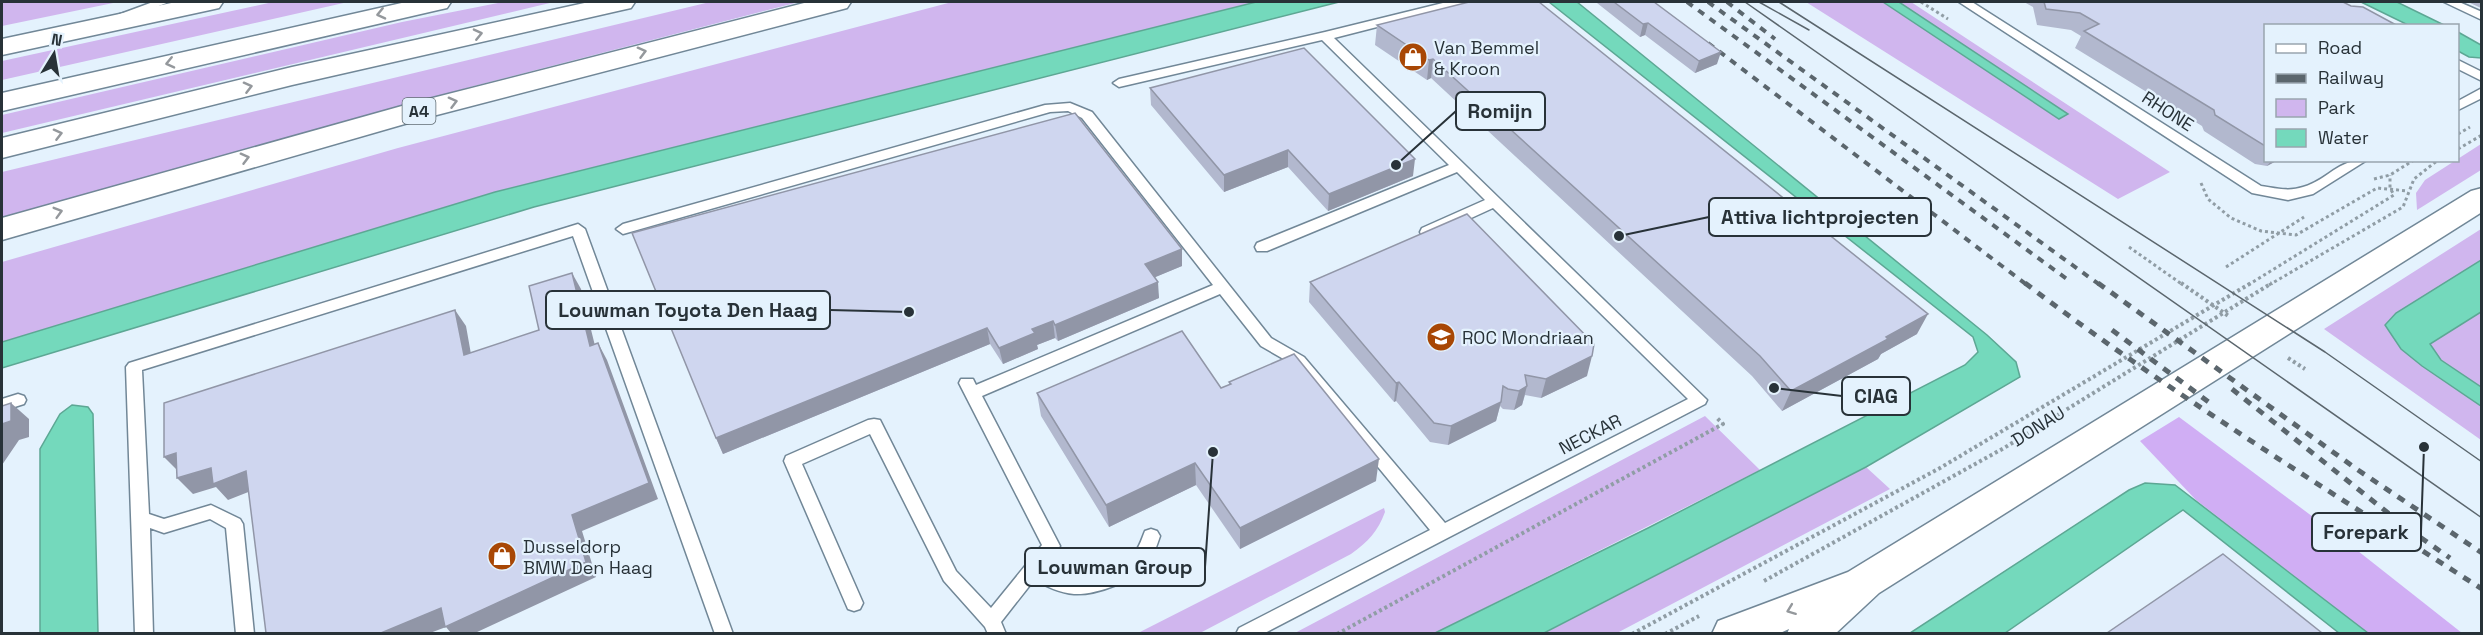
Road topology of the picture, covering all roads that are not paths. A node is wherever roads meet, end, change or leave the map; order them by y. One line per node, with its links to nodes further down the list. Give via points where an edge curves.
1 (164, 2): 10 (lane)
2 (210, 2): 10 (main road)
3 (438, 2): 17 (main road, one-way to 17)
4 (622, 2): 19 (main road, one-way to 4)
5 (838, 2): 24 (main road, A4, one-way to 5, via 207,168)
6 (1459, 2): 11 (lane)
7 (1965, 2): 20 (lane, RHONE, via 2257,190 2288,195 2308,190)
8 (2450, 2): 9 (lane)
9 (2481, 17)
10 (86, 28): 12 (main road)
11 (1325, 36): 15 (lane); 21 (lane)
12 (2, 47)
13 (2459, 65): 14 (lane)
14 (2481, 77)
15 (1119, 83)
16 (2481, 92): 18 (lane)
17 (2, 102)
18 (2459, 105)
19 (2, 148)
20 (2357, 162)
21 (1460, 166): 23 (lane); 27 (lane)
22 (2481, 198): 35 (main road)
23 (1495, 201): 26 (lane); 32 (lane, NECKAR, via 1699,400)
24 (2, 229)
25 (623, 229): 28 (lane, via 1050,108 1070,107 1088,115)
26 (1418, 236)
27 (1262, 247)
28 (1221, 287): 32 (lane, via 1266,342 1299,361); 34 (lane, via 970,388 1051,546)
29 (18, 400): 30 (lane)
30 (2, 405)
31 (141, 518): 39 (lane); 40 (lane, via 164,526 211,512 234,524); 41 (lane, via 134,367 578,230)
32 (1442, 532): 42 (lane, NECKAR)
33 (1151, 536): 34 (lane, via 1143,556 1129,570 1104,580 1079,586 1048,580)
34 (1031, 570): 38 (lane)
35 (1865, 581): 37 (main road, one-way to 37); 43 (main road)
36 (854, 603): 38 (lane, via 792,461 874,425 950,576)
37 (1718, 623)
38 (994, 627)
39 (144, 633)
40 (245, 633)
41 (724, 633)
42 (1245, 633)
43 (1807, 633)

